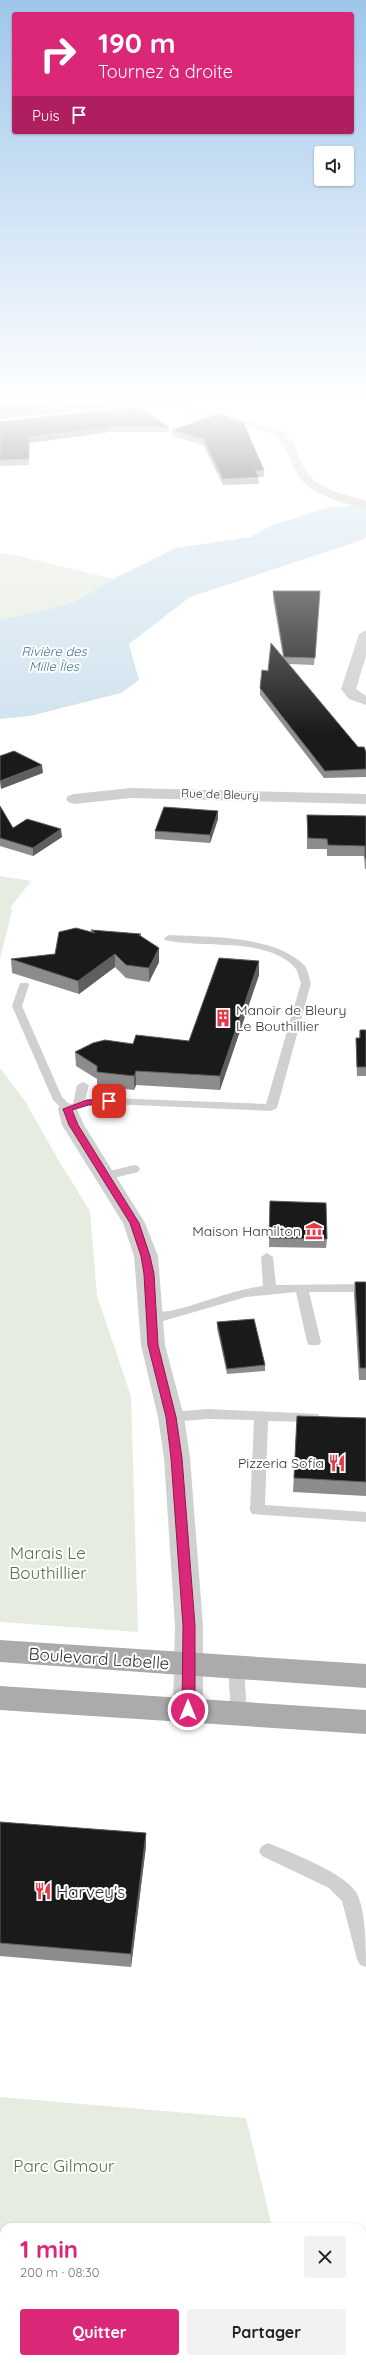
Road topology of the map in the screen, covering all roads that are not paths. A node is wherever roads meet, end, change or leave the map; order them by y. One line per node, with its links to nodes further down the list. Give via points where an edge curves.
1 (366, 634): 2 (street, via 348,689 354,696)
2 (366, 700)
3 (74, 799): 4 (street, Rue de Bleury, via 147,793)
4 (366, 799)
5 (169, 938): 8 (lane, via 266,948 291,958 303,970 306,983 271,1108 109,1101)
6 (24, 985): 8 (lane, via 17,1006 57,1098)
7 (83, 1085): 8 (lane)
8 (73, 1107): 10 (street, via 73,1125)
9 (134, 1169): 10 (lane)
10 (106, 1176): 15 (street, via 127,1209 141,1239 149,1274)
11 (268, 1257): 14 (lane)
12 (366, 1288): 13 (lane)
13 (302, 1289): 14 (lane); 16 (lane)
14 (270, 1290): 15 (lane, via 226,1298 174,1315)
15 (151, 1318): 18 (street, via 153,1345)
16 (314, 1342)
17 (261, 1416): 18 (lane, via 208,1414); 19 (lane); 20 (lane, via 257,1510)
18 (171, 1417): 22 (street, via 189,1626)
19 (328, 1418)
20 (366, 1516)
21 (0, 1652): 22 (main road, Boulevard Labelle)
22 (188, 1664): 23 (main road, Boulevard Labelle); 26 (street)
23 (236, 1667): 24 (main road, Boulevard Labelle); 27 (lane)
24 (366, 1676)
25 (0, 1698): 26 (main road)
26 (188, 1710): 27 (main road)
27 (239, 1714): 28 (main road)
28 (366, 1722)
29 (268, 1851): 30 (lane, via 335,1882 344,1889 350,1897)
30 (366, 1959)

